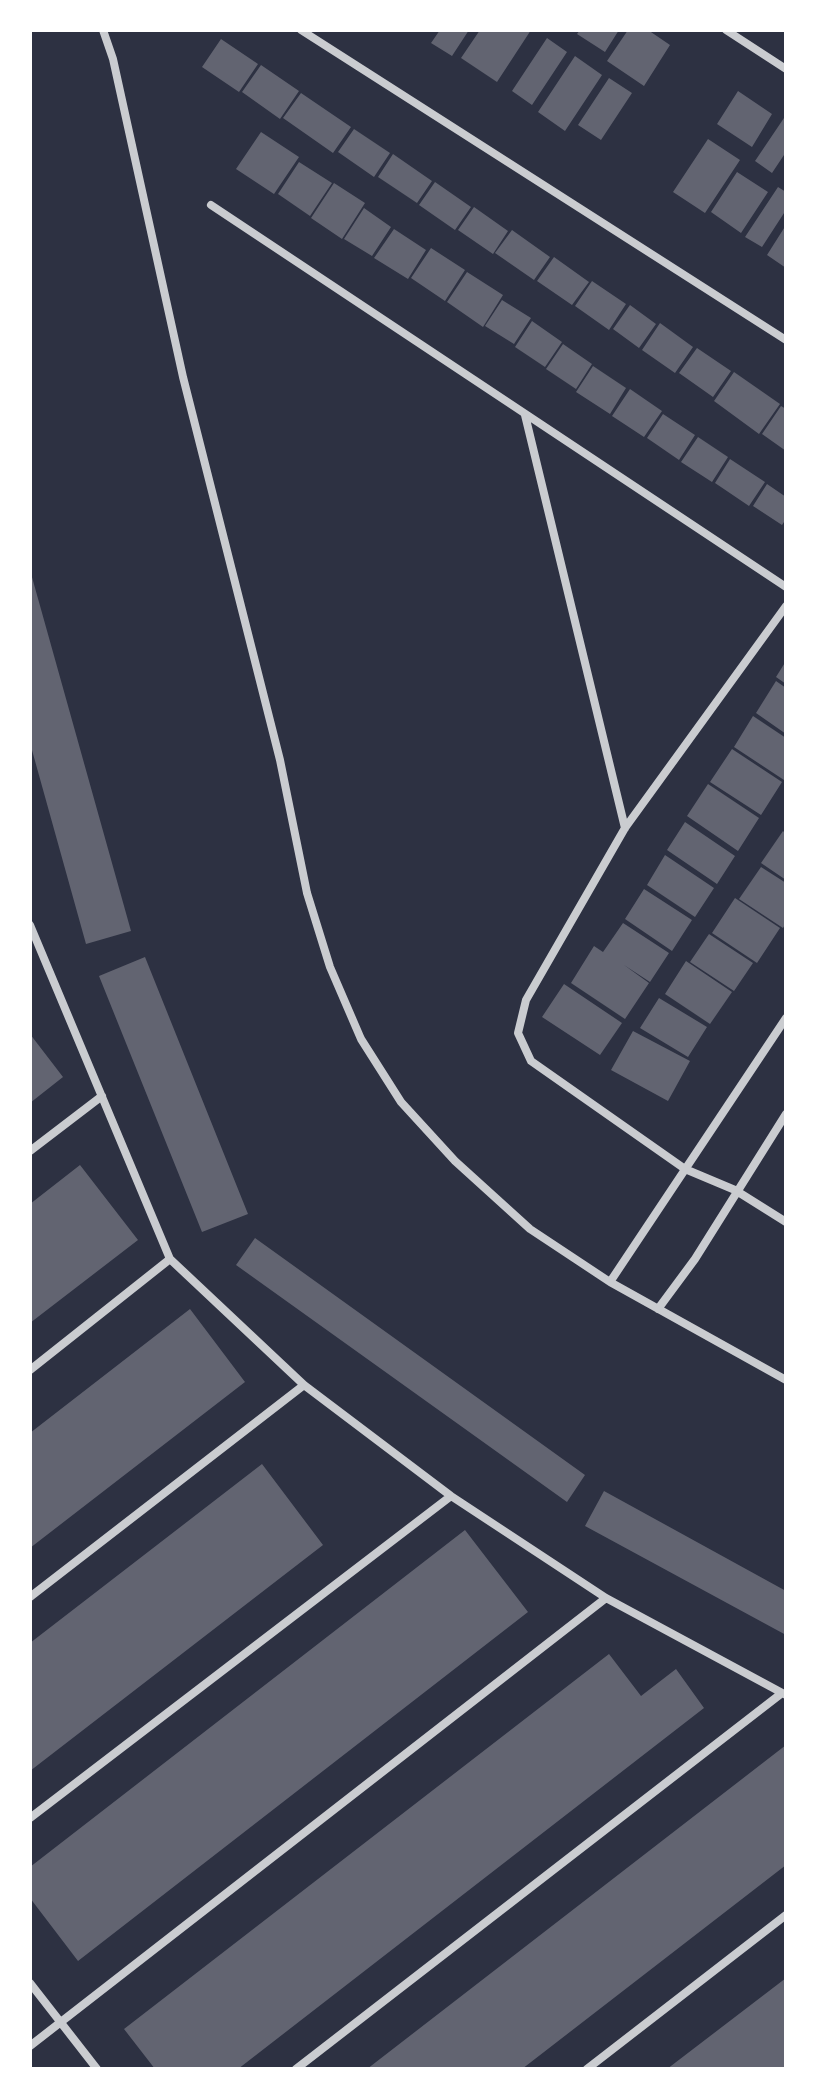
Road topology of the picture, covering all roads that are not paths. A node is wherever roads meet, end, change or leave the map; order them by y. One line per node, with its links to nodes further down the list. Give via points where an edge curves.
1 (103, 30): 20 (street, via 183,377 280,760 307,893 330,967 361,1039 401,1102 455,1161 530,1229)
2 (301, 30): 6 (street)
3 (726, 30): 4 (street)
4 (786, 69)
5 (211, 205): 7 (street)
6 (786, 340)
7 (525, 415): 8 (street); 10 (street)
8 (786, 587)
9 (786, 606): 10 (street)
10 (625, 828): 16 (street, via 526,1000 518,1033 531,1061)
11 (30, 925): 13 (street)
12 (786, 1018): 16 (street)
13 (102, 1096): 15 (street); 19 (street)
14 (786, 1114): 17 (street)
15 (30, 1151)
16 (685, 1169): 17 (street); 20 (street)
17 (735, 1190): 18 (street); 21 (street)
18 (786, 1222)
19 (170, 1259): 22 (street); 24 (street)
20 (610, 1282): 21 (street)
21 (658, 1309): 23 (street)
22 (30, 1370)
23 (786, 1380)
24 (304, 1385): 25 (street); 26 (street)
25 (451, 1496): 27 (street); 29 (street)
26 (30, 1597)
27 (606, 1598): 28 (street); 32 (street)
28 (784, 1694): 35 (street)
29 (30, 1818)
30 (786, 1915): 36 (street)
31 (30, 1983): 32 (street)
32 (61, 2022): 33 (street); 34 (street)
33 (30, 2046)
34 (97, 2069)
35 (296, 2069)
36 (587, 2069)

